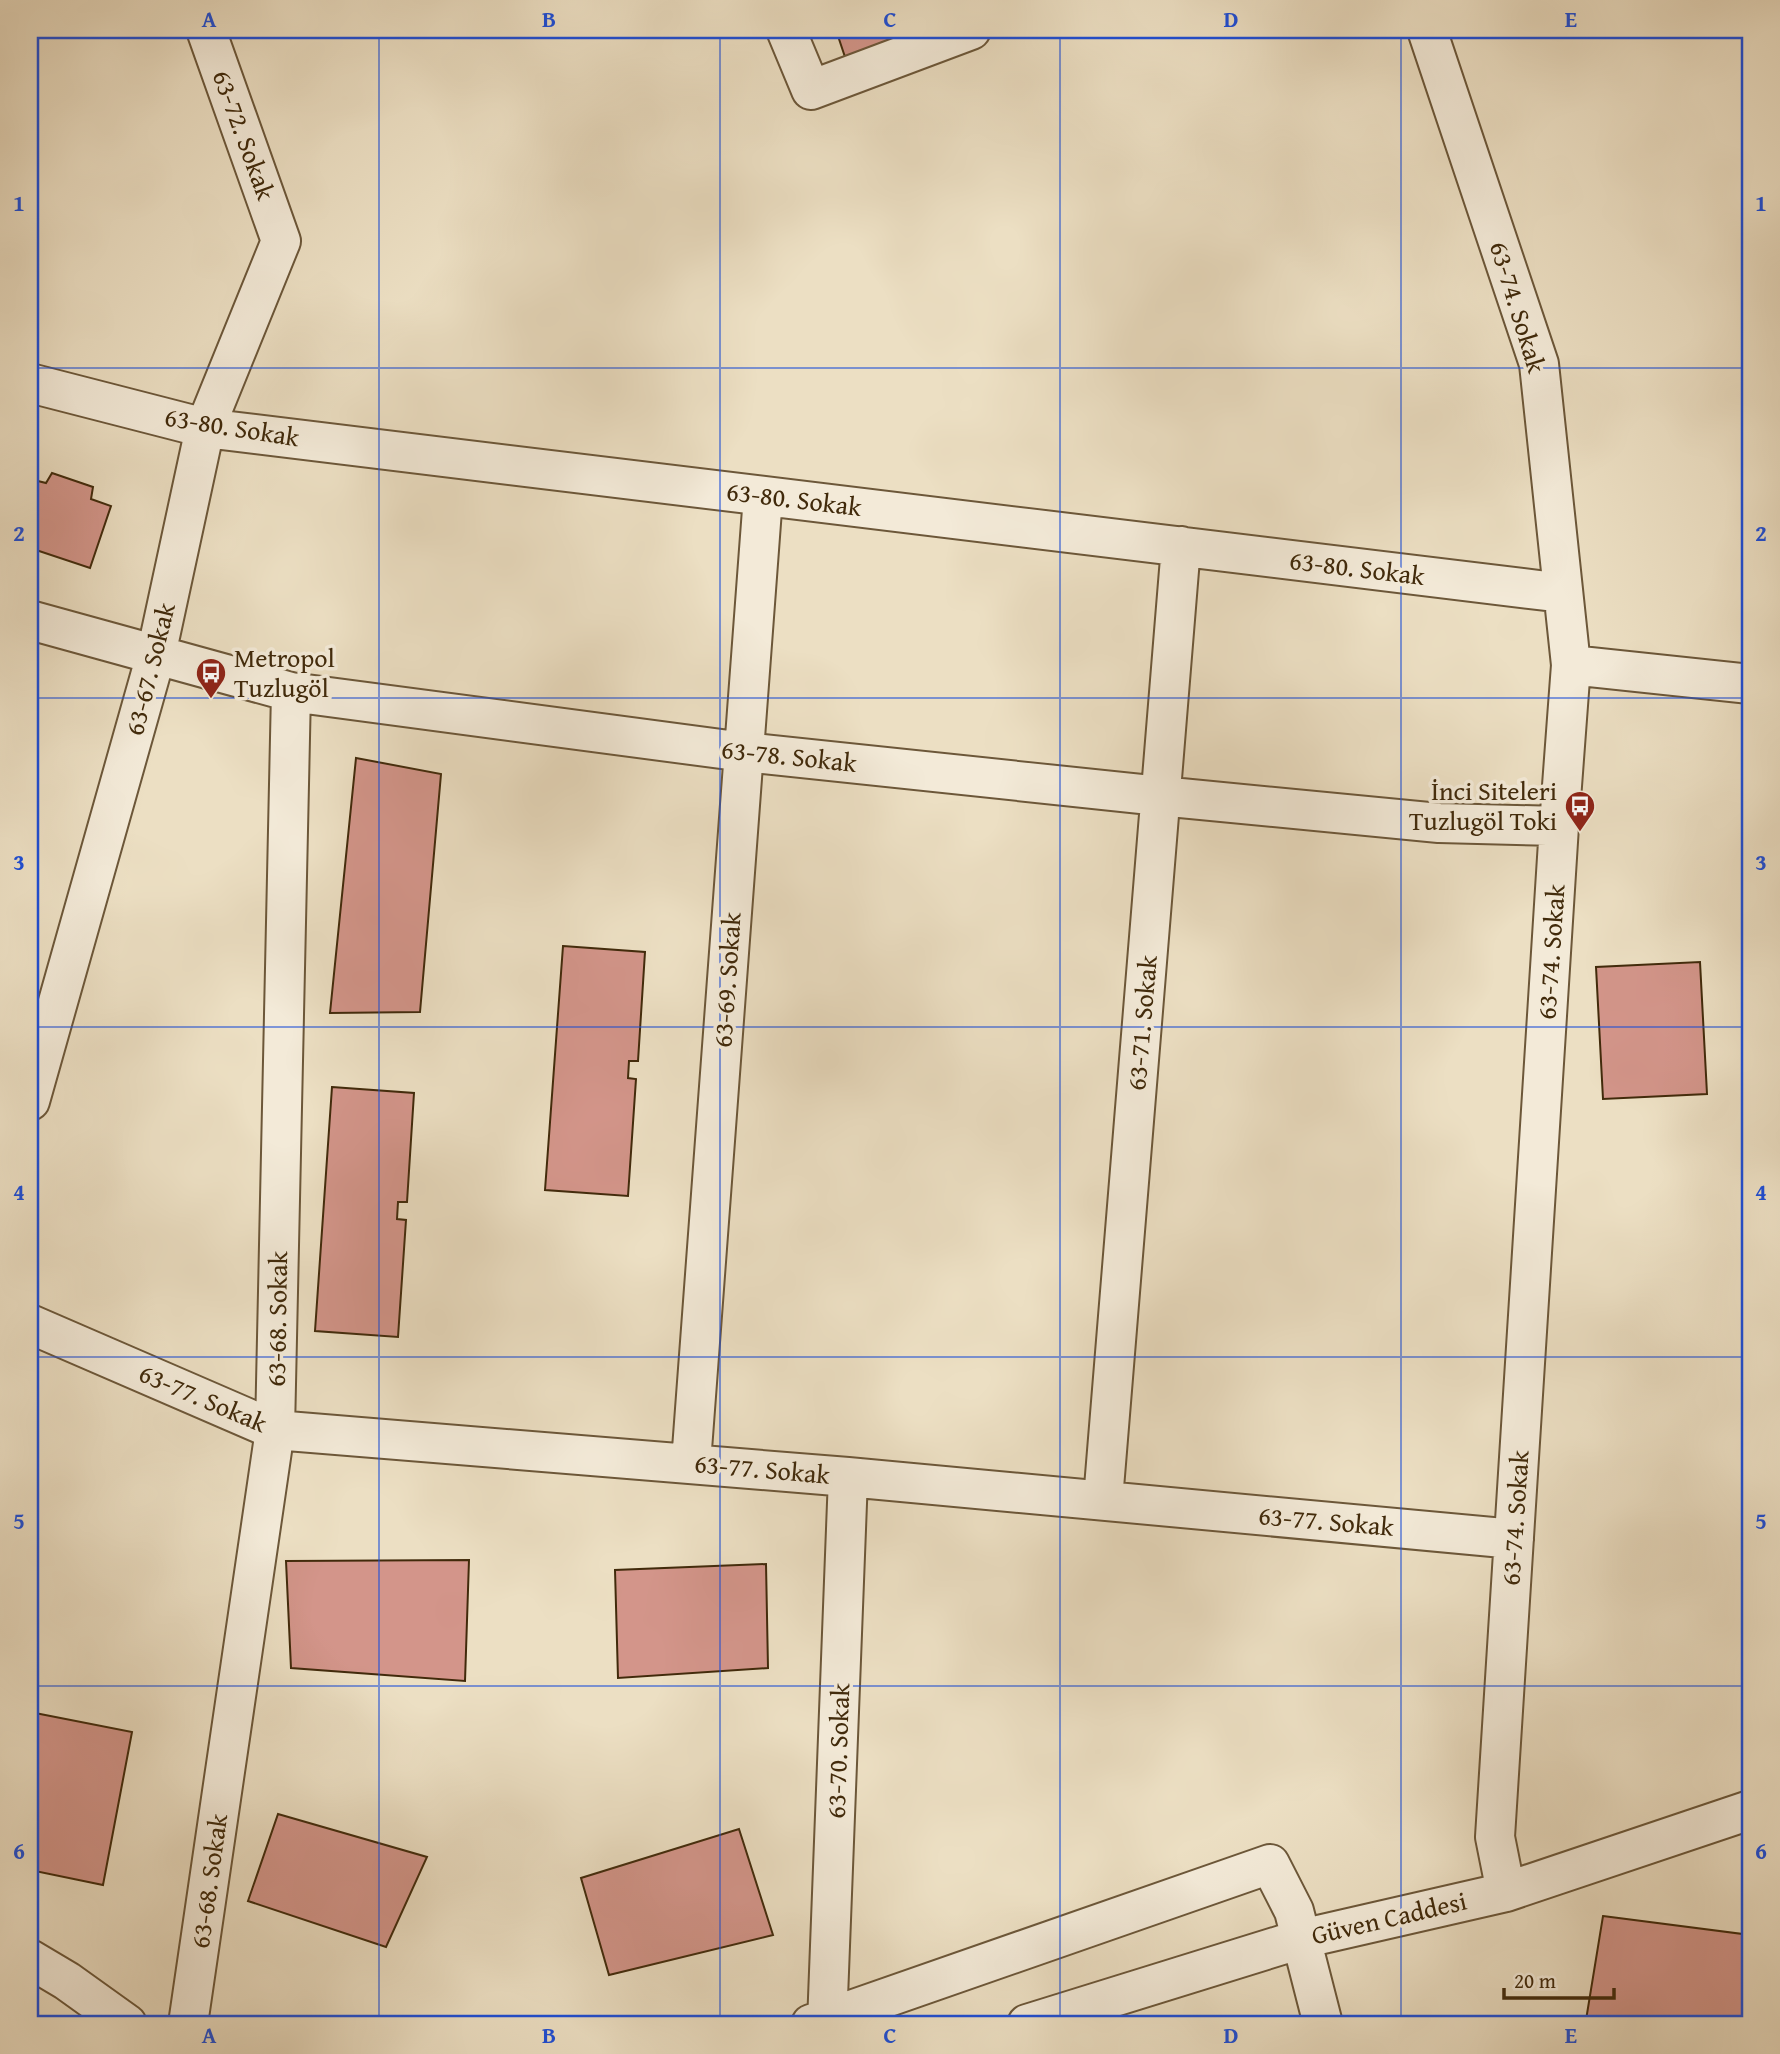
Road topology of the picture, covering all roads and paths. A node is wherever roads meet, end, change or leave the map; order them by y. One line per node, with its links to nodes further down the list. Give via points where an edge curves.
1 (206, 30): 5 (street, 63-72. Sokak)
2 (786, 30): 3 (street, via 811,90)
3 (971, 30)
4 (1427, 30): 10 (street, 63-74. Sokak, via 1539,364)
5 (281, 241): 7 (street, 63-67. Sokak)
6 (30, 383): 7 (street, 63-80. Sokak)
7 (205, 428): 8 (street, 63-80. Sokak); 12 (street, 63-67. Sokak)
8 (763, 496): 9 (street, 63-80. Sokak); 16 (street, 63-69. Sokak)
9 (1181, 546): 10 (street, 63-80. Sokak); 17 (street, 63-71. Sokak)
10 (1563, 593): 13 (street, 63-74. Sokak)
11 (30, 620): 12 (street, 63-78. Sokak)
12 (156, 655): 15 (street, 63-78. Sokak); 19 (street, 63-67. Sokak)
13 (1571, 665): 14 (street); 18 (street, 63-74. Sokak)
14 (1750, 684)
15 (291, 692): 16 (street, 63-78. Sokak); 21 (street, 63-68. Sokak)
16 (744, 752): 17 (street, 63-78. Sokak); 22 (street, 63-69. Sokak)
17 (1160, 796): 18 (street, 63-78. Sokak, via 1439,822); 24 (street, 63-71. Sokak)
18 (1559, 826): 25 (street, 63-74. Sokak)
19 (30, 1101)
20 (30, 1324): 21 (street, 63-77. Sokak)
21 (275, 1430): 22 (street, 63-77. Sokak); 32 (street, 63-68. Sokak)
22 (691, 1463): 23 (street, 63-77. Sokak)
23 (848, 1477): 24 (street, 63-77. Sokak); 30 (street, 63-70. Sokak)
24 (1102, 1500): 25 (street, 63-77. Sokak)
25 (1514, 1539): 27 (street, 63-74. Sokak, via 1495,1837)
26 (1750, 1810): 27 (street, Güven Caddesi)
27 (1506, 1892): 28 (street, Güven Caddesi)
28 (1301, 1939): 30 (street, via 1270,1864); 33 (street, Güven Caddesi); 34 (street)
29 (30, 1959): 31 (street)
30 (822, 2022)
31 (127, 2024)
32 (188, 2024)
33 (1027, 2024)
34 (1323, 2024)

